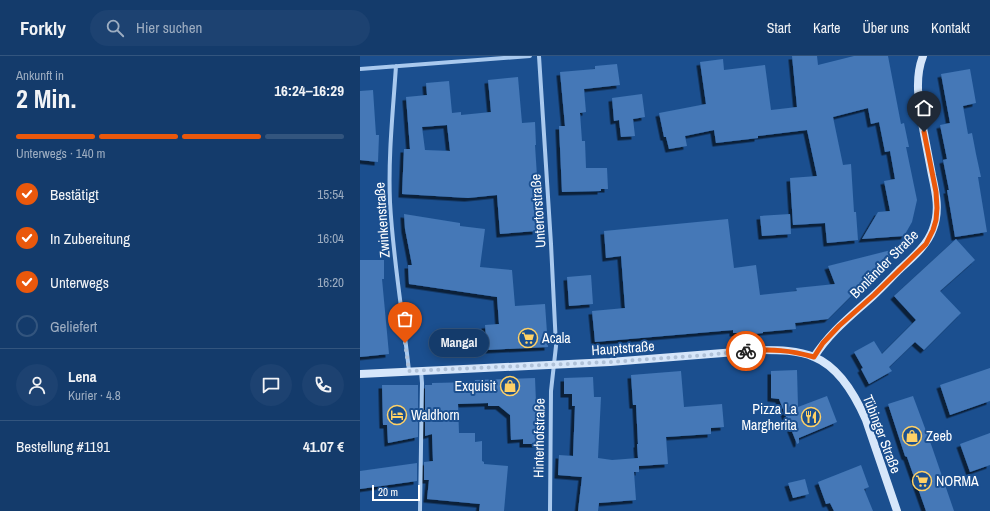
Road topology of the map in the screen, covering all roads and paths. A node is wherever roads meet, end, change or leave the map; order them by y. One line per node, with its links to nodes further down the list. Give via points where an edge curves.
1 (530, 56): 4 (street)
2 (539, 56): 7 (street, Untertorstraße, via 555,313)
3 (923, 56): 6 (main road, Bonländer Straße, via 918,90 936,192 937,208 933,230 926,244 839,326)
4 (396, 66): 5 (street); 9 (street, Zwinkenstraße, via 390,200)
5 (360, 69)
6 (814, 357): 7 (main road, Hauptstraße, via 791,351 761,350); 13 (main road, Tübinger Straße, via 837,373 853,393 866,420)
7 (554, 365): 8 (main road, Hauptstraße); 12 (street, Hinterhofstraße, via 551,391)
8 (421, 370): 9 (main road, Hauptstraße); 11 (street)
9 (409, 371): 10 (main road, Hauptstraße)
10 (360, 374)
11 (420, 511)
12 (550, 511)
13 (897, 511)

